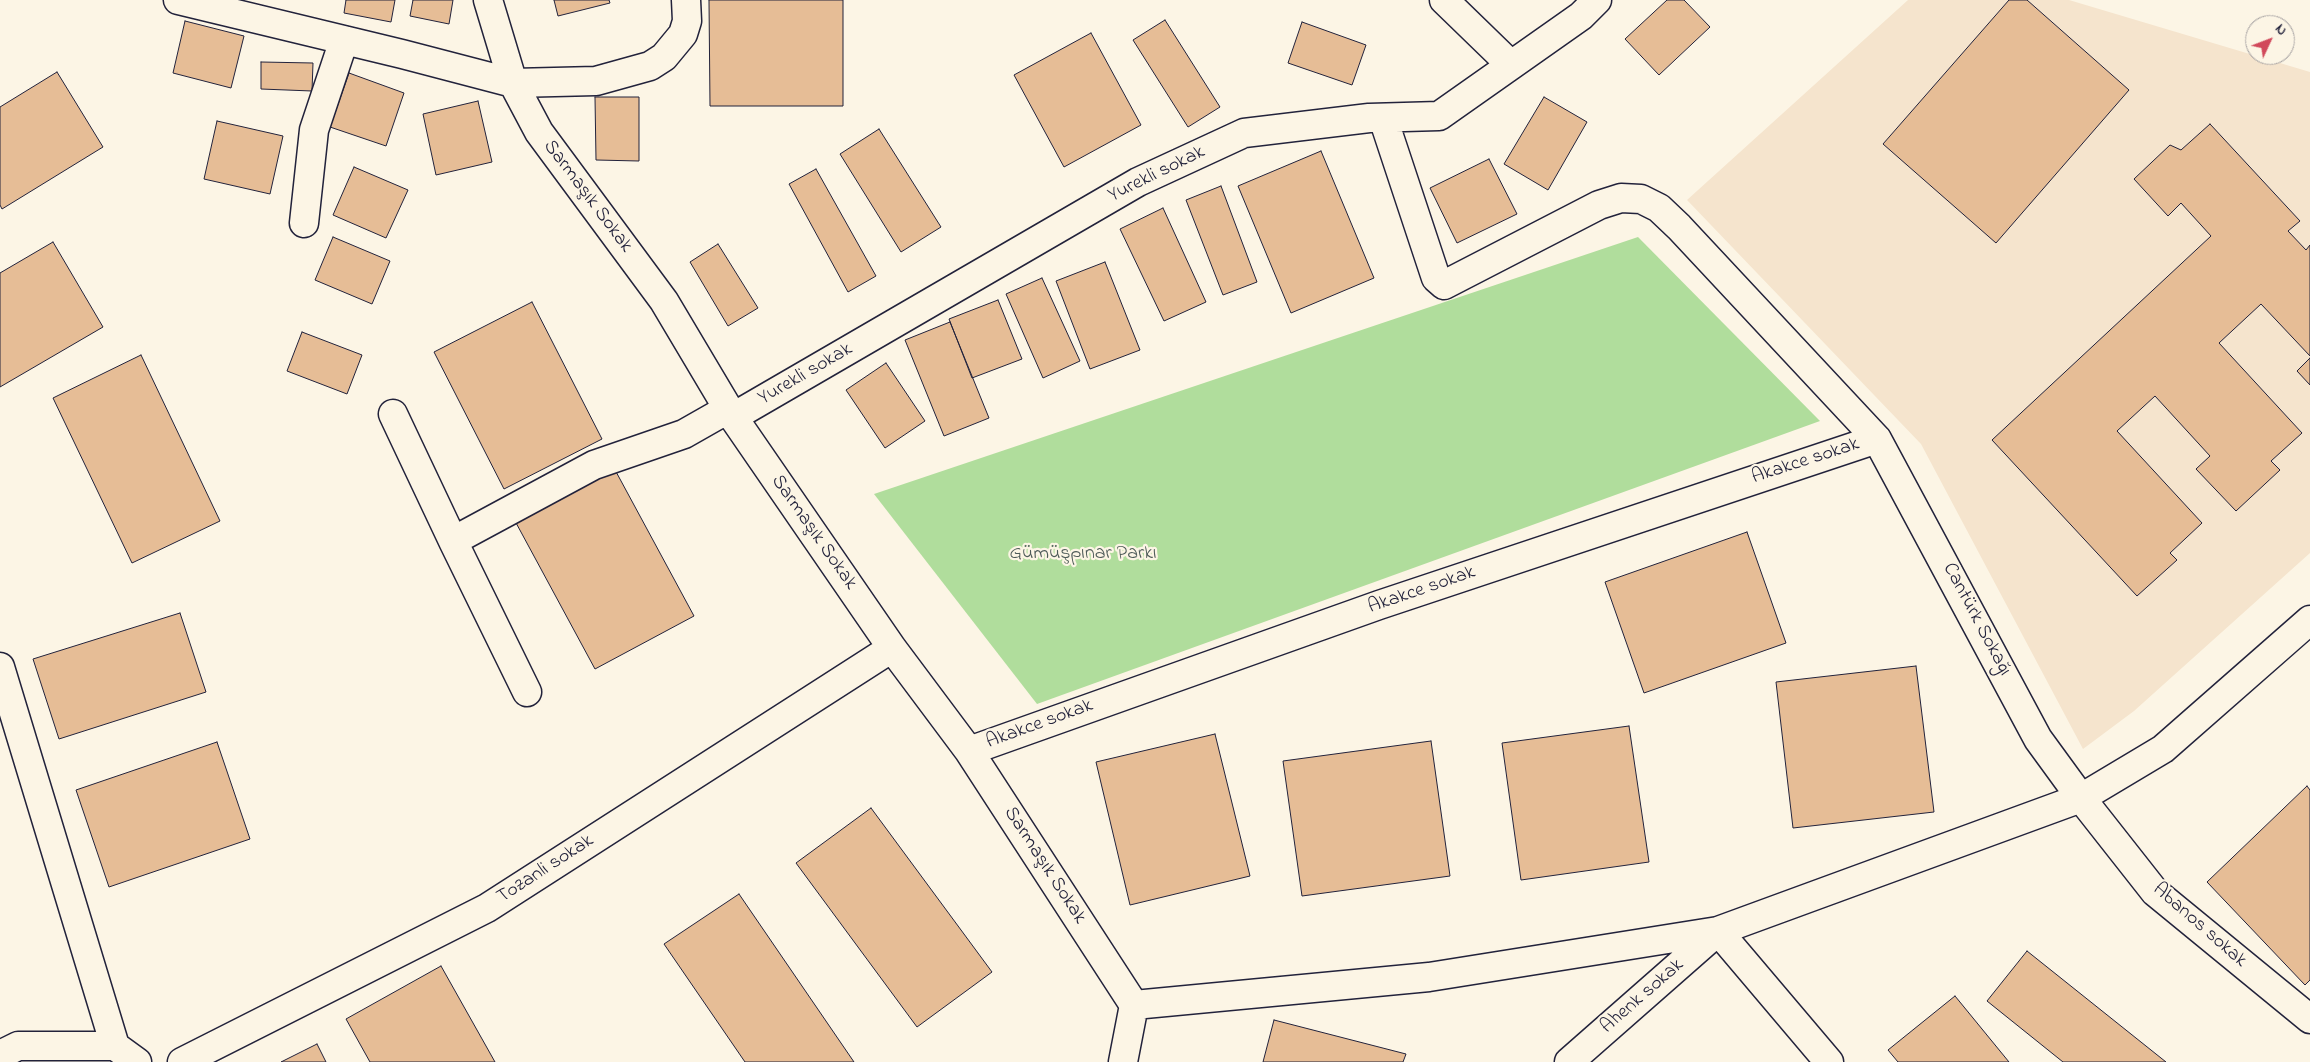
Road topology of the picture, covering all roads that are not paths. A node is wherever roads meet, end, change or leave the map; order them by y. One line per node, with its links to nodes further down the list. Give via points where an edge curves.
1 (178, 0): 6 (street)
2 (488, 0): 8 (street, Sarmaşık Sokak)
3 (686, 0): 8 (street, via 687,21 683,34 664,57 650,66 596,82)
4 (1444, 0): 7 (street)
5 (1597, 0): 7 (street, Yurekli sokak, via 1581,16)
6 (344, 40): 8 (street); 10 (street, via 314,130)
7 (1511, 65): 9 (street, Yurekli sokak, via 1439,116)
8 (513, 83): 11 (street, Sarmaşık Sokak, via 539,132 664,301)
9 (1382, 118): 11 (street, Yurekli sokak, via 1244,133 1138,182); 13 (street, Cantürk Sokağı, via 1436,278 1444,285 1599,205 1621,198 1641,199 1659,208 1679,227)
10 (304, 223)
11 (731, 413): 14 (street, Yurekli sokak, via 684,434 594,465); 16 (street, Sarmaşık Sokak)
12 (393, 414): 14 (street)
13 (1877, 439): 19 (street, Akakce sokak, via 1379,605); 20 (street, Cantürk Sokağı, via 2038,739)
14 (453, 541): 18 (street)
15 (2310, 620): 20 (street, via 2163,749)
16 (892, 648): 19 (street, Sarmaşık Sokak); 27 (street, Tozanli sokak, via 487,908)
17 (0, 667): 24 (street)
18 (527, 692)
19 (969, 750): 22 (street, Sarmaşık Sokak)
20 (2081, 798): 21 (street); 23 (street, Abanos sokak, via 2155,892)
21 (1718, 932): 22 (street, via 1429,976); 29 (street, Ahenk sokak); 30 (street)
22 (1134, 1005): 28 (street)
23 (2310, 1019)
24 (115, 1046): 25 (street, via 18,1046); 26 (street)
25 (0, 1055)
26 (137, 1062)
27 (182, 1062)
28 (1119, 1062)
29 (1569, 1062)
30 (1828, 1062)

